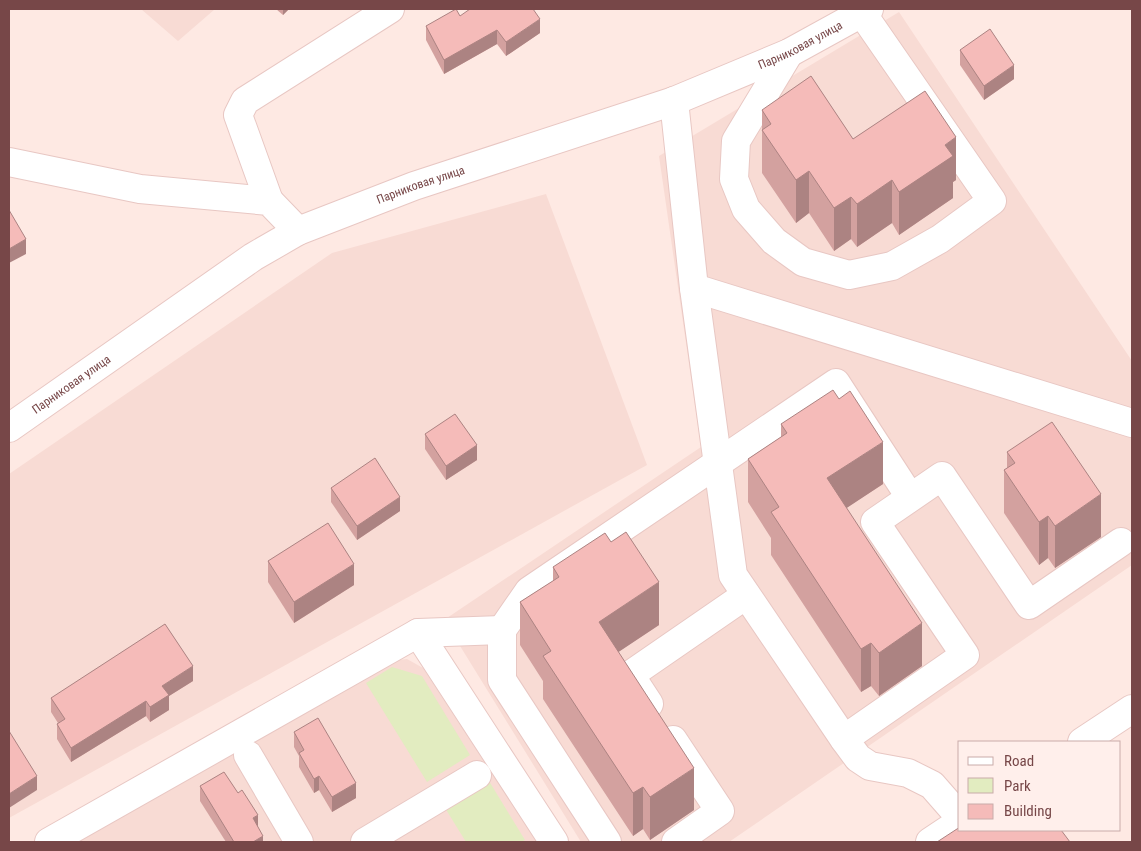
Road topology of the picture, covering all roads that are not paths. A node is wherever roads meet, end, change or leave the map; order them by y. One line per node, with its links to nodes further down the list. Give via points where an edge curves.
1 (390, 9): 6 (street, via 245,101 238,115)
2 (865, 11): 3 (street, Парниковая улица); 3 (street, via 992,201 940,239 892,266 849,275 803,262 774,241 746,209 734,179 736,141)
3 (789, 53): 4 (street, Парниковая улица)
4 (674, 101): 7 (street, Парниковая улица, via 414,186); 8 (street)
5 (9, 162): 6 (street, via 140,189)
6 (270, 201): 7 (street)
7 (298, 231): 10 (street, Парниковая улица, via 253,257)
8 (694, 288): 9 (street); 11 (street)
9 (1132, 423)
10 (9, 428)
11 (718, 464): 12 (street, via 836,383); 14 (street, via 733,575); 15 (street, via 529,592)
12 (910, 497): 13 (street, via 942,476 1029,606); 18 (street, via 875,522 965,654)
13 (1121, 542)
14 (746, 595): 18 (street); 29 (street, via 630,675 720,812)
15 (502, 630): 16 (street); 28 (street, via 502,680)
16 (418, 633): 24 (street); 27 (street)
17 (1132, 709): 19 (street)
18 (844, 739): 22 (street, via 858,758 870,766 908,773 932,785)
19 (1084, 741)
20 (248, 755): 25 (street)
21 (477, 775): 26 (street)
22 (958, 815)
23 (958, 823): 30 (street)
24 (49, 842)
25 (299, 842)
26 (366, 842)
27 (554, 842)
28 (607, 842)
29 (676, 842)
30 (930, 842)

